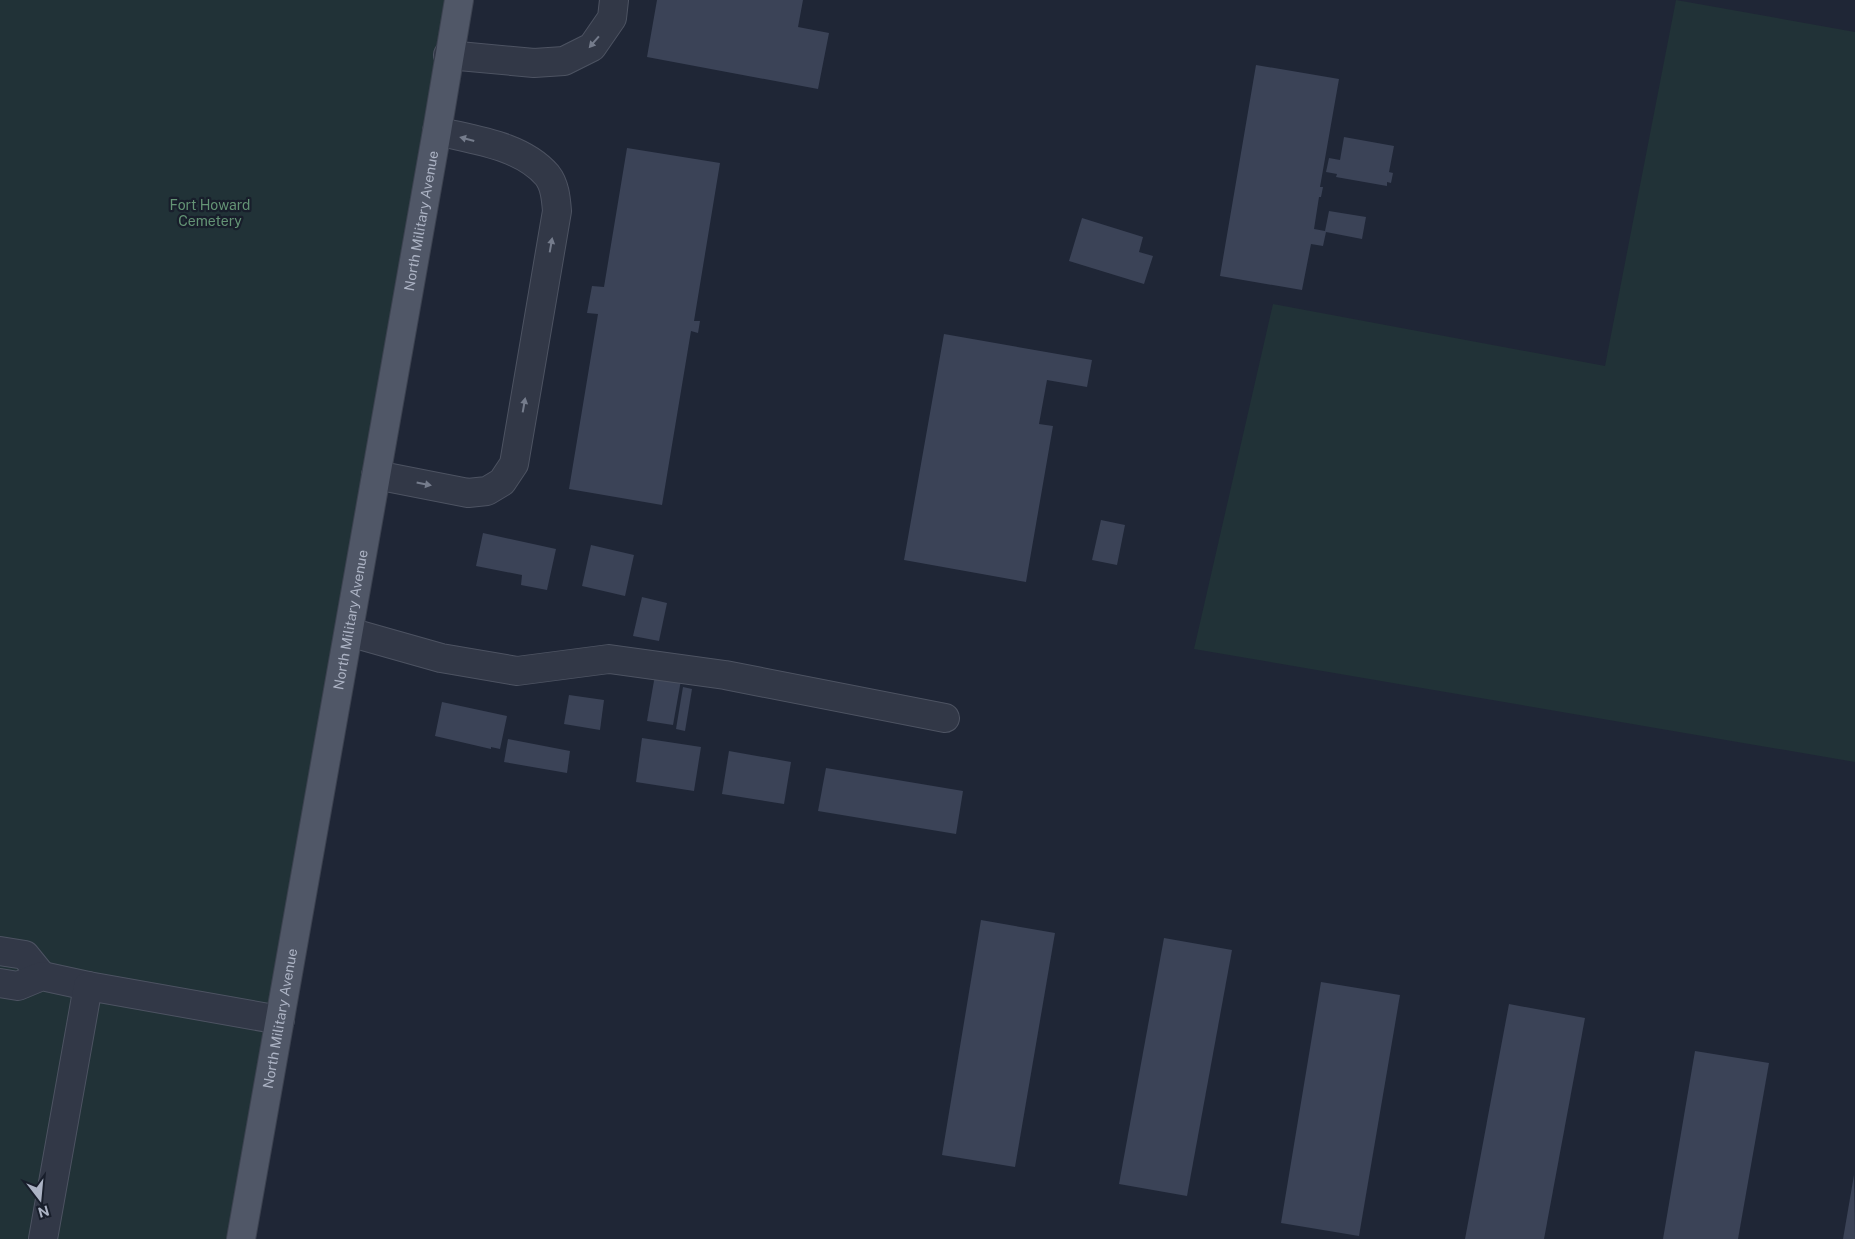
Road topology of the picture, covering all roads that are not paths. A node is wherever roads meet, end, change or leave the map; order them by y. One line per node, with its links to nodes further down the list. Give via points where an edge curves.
1 (459, 0): 3 (main road, North Military Avenue)
2 (614, 0): 3 (lane, one-way to 3, via 612,18 592,47 564,61 534,63)
3 (448, 55): 4 (main road, North Military Avenue)
4 (437, 131): 5 (main road, North Military Avenue); 5 (lane, one-way to 4, via 468,493 486,491 502,482 514,464 516,454 557,211 556,194 547,176 528,159 503,148)
5 (376, 475): 6 (main road, North Military Avenue)
6 (349, 632): 7 (lane, via 441,658 517,671 609,660 726,675); 12 (main road, North Military Avenue)
7 (944, 718)
8 (0, 951): 9 (lane, via 25,956)
9 (42, 976): 10 (lane, via 18,986); 11 (lane)
10 (0, 983)
11 (88, 986): 12 (lane); 13 (lane)
12 (280, 1020): 14 (main road, North Military Avenue)
13 (43, 1239)
14 (241, 1239)

